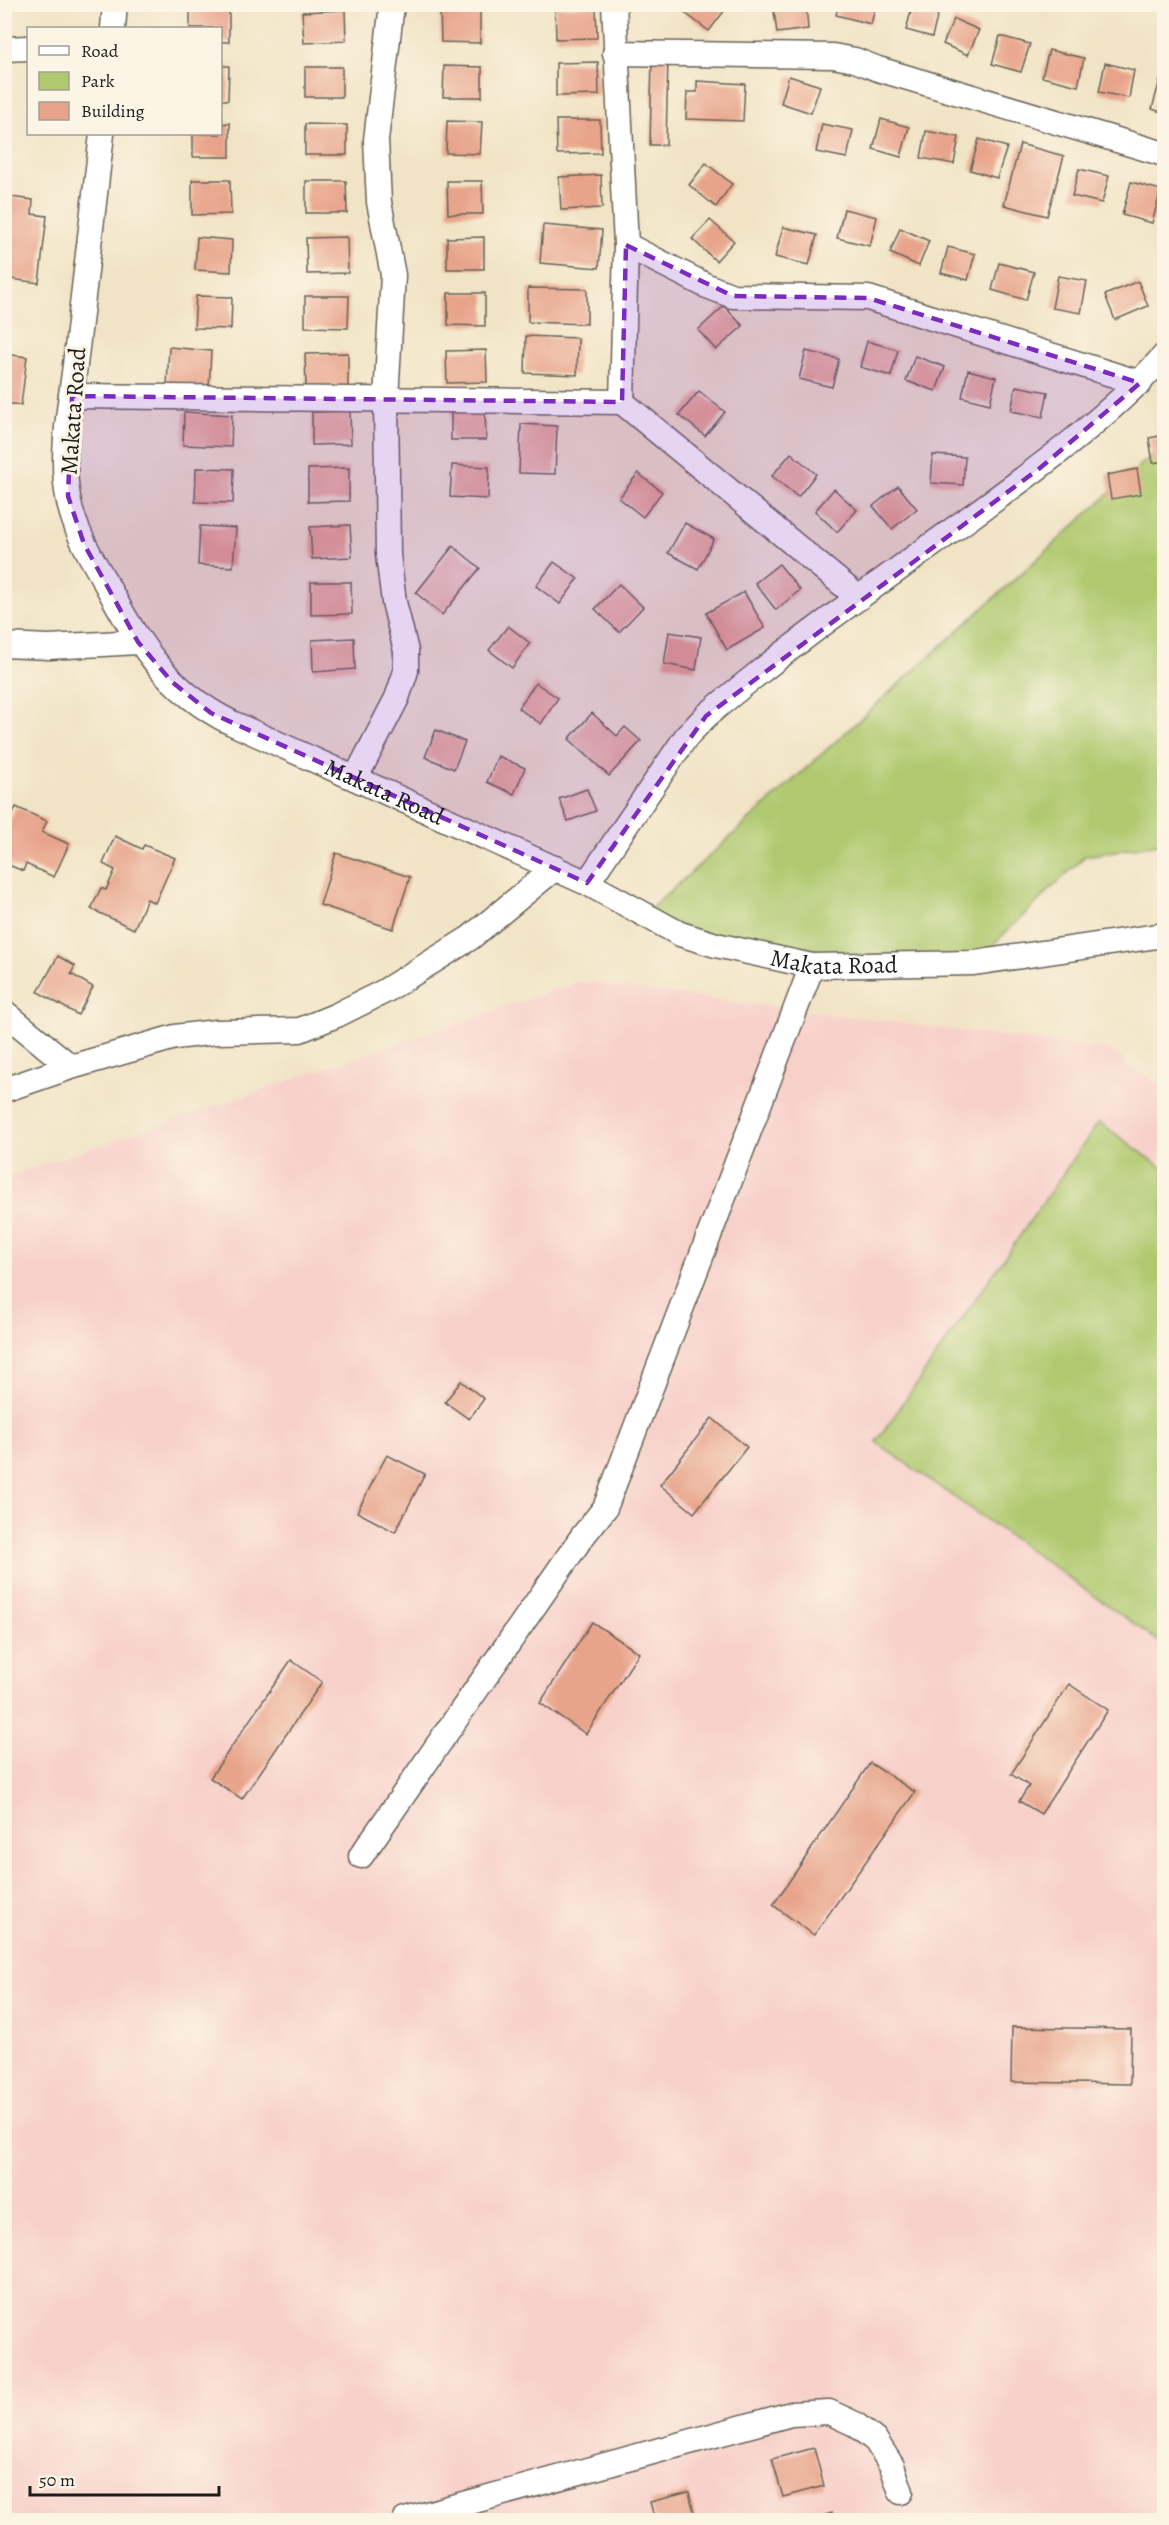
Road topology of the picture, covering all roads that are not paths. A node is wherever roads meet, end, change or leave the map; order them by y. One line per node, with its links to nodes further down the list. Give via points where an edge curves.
1 (115, 4): 4 (street)
2 (392, 4): 14 (street, via 376,141 379,202 393,275)
3 (614, 4): 7 (street)
4 (113, 27)
5 (27, 48): 6 (street)
6 (4, 49)
7 (615, 53): 9 (street, via 833,56); 10 (street)
8 (102, 135): 13 (street, Makata Road)
9 (1164, 154)
10 (626, 245): 12 (street, via 733,296 868,298); 15 (street)
11 (1164, 356): 12 (street)
12 (1140, 383): 16 (street, via 1040,468)
13 (72, 396): 14 (street); 17 (street, Makata Road, via 66,465 68,496 84,544)
14 (386, 399): 15 (street); 19 (street, via 387,555 406,651 406,670 397,698)
15 (622, 402): 16 (street)
16 (859, 598): 21 (street, via 706,716 686,737)
17 (138, 642): 18 (street, via 49,647); 19 (street, Makata Road, via 172,682 211,713)
18 (4, 645)
19 (356, 777): 20 (street, Makata Road)
20 (555, 868): 21 (street, Makata Road); 25 (street, via 470,938 385,991 337,1015 300,1030 175,1037)
21 (587, 883): 23 (street, Makata Road, via 680,934)
22 (1164, 936): 23 (street, Makata Road, via 974,963)
23 (812, 966): 27 (street, via 605,1509)
24 (4, 1012): 25 (street)
25 (71, 1067): 26 (street)
26 (4, 1090)
27 (361, 1856)
28 (901, 2492): 29 (street, via 892,2466 876,2441 855,2424 830,2412 801,2413)
29 (405, 2520)

